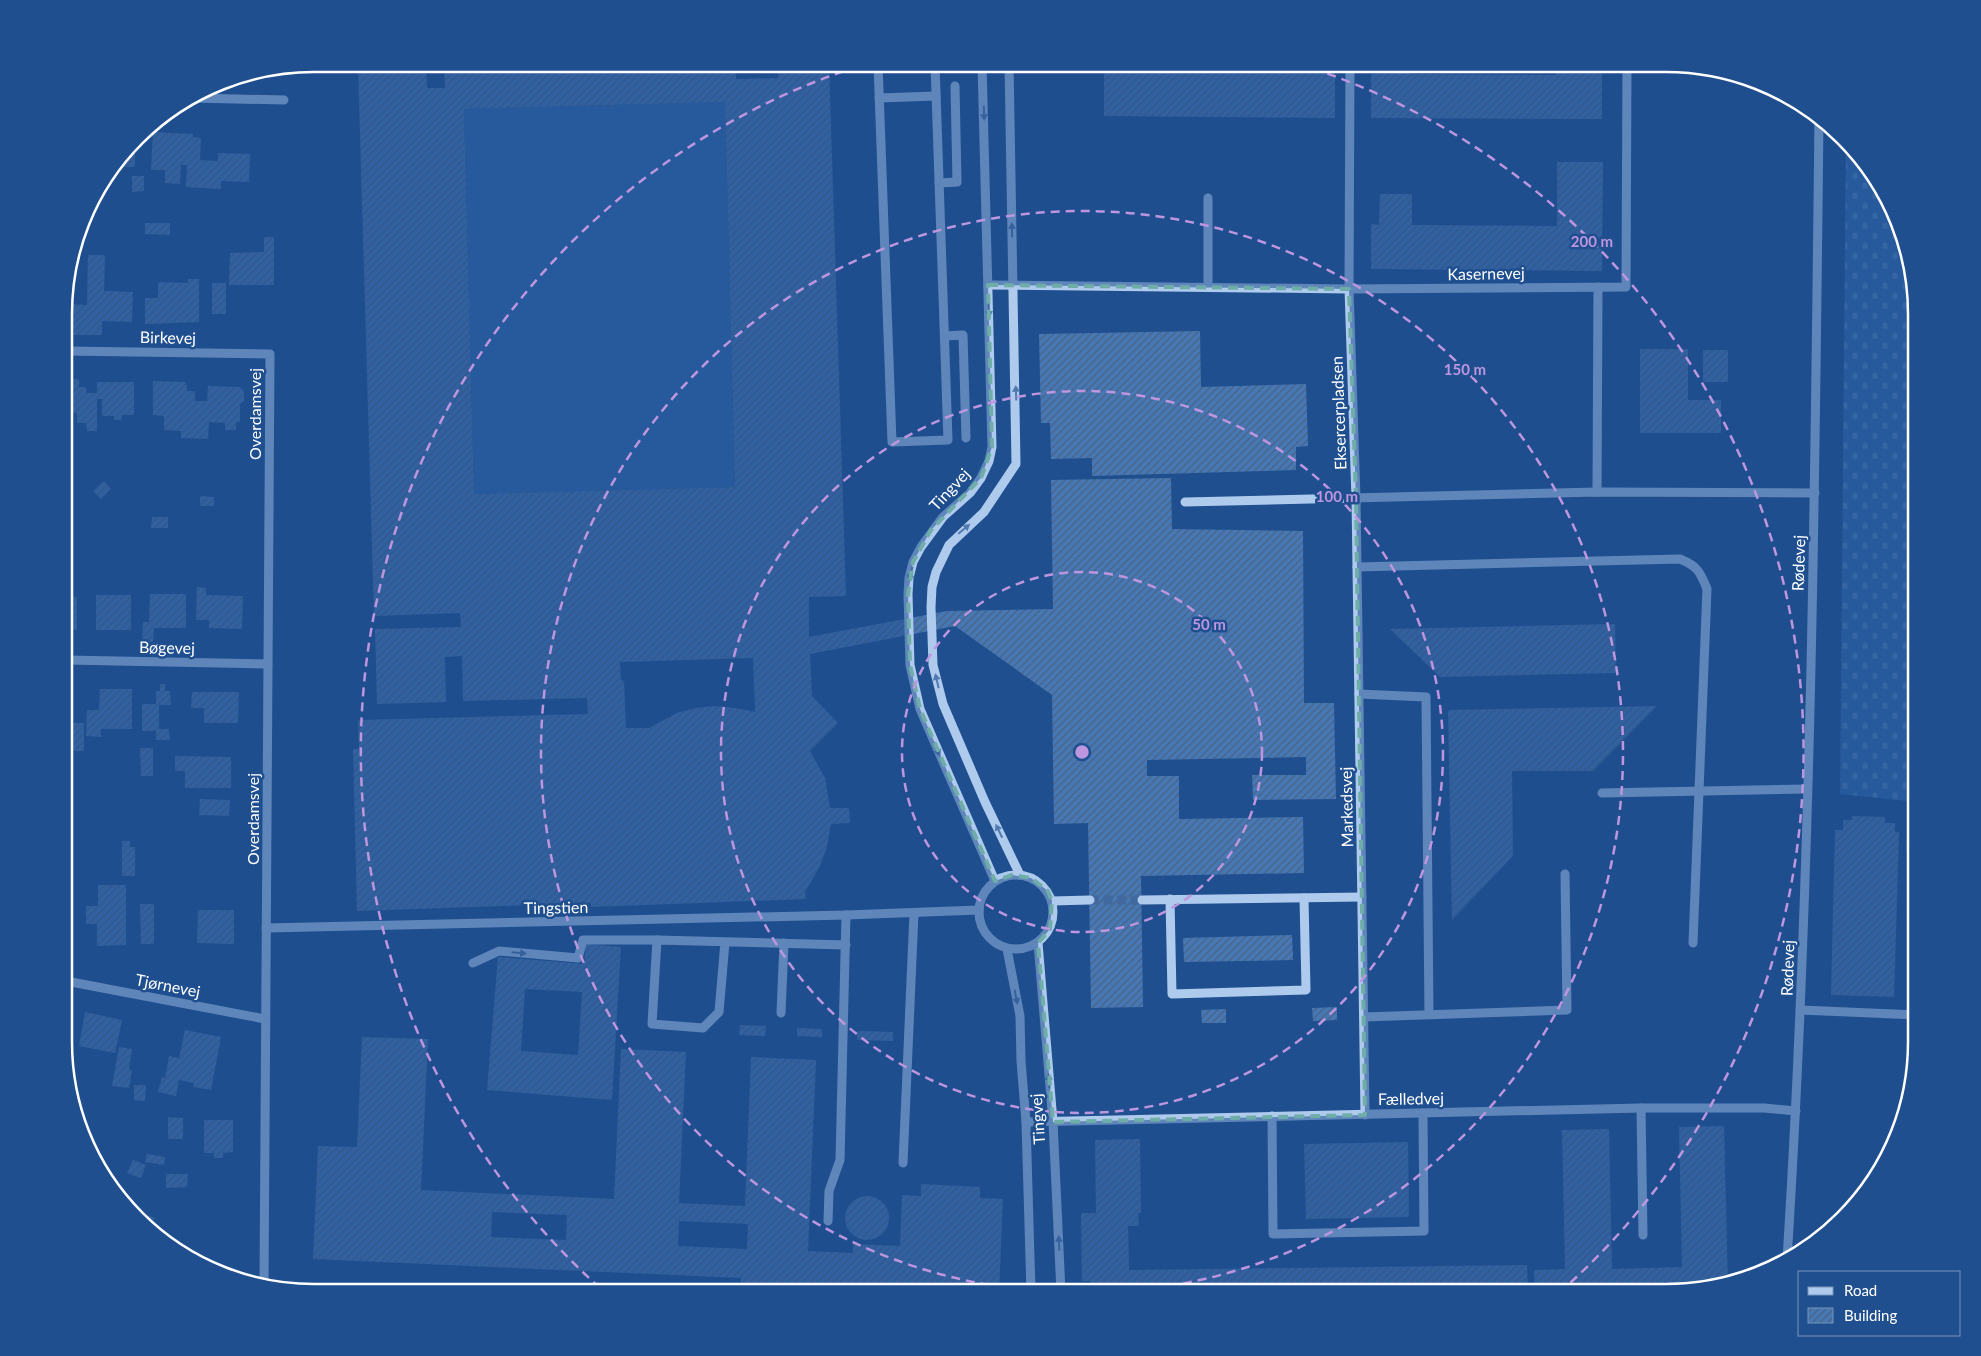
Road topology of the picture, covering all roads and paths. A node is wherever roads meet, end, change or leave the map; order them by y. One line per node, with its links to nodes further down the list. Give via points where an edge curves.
1 (878, 72): 10 (street)
2 (935, 72): 8 (street)
3 (982, 72): 15 (street, Tingvej, one-way to 15)
4 (1009, 72): 16 (street, one-way to 4)
5 (1350, 72): 19 (street)
6 (1627, 72): 18 (street, Kasernevej, via 1626,287)
7 (955, 86): 13 (street, via 957,182)
8 (936, 96): 10 (street); 13 (street)
9 (206, 98): 11 (street)
10 (879, 98): 20 (street, via 892,442 948,440)
11 (284, 100)
12 (1819, 127): 25 (street, Rødevej)
13 (939, 183): 20 (street)
14 (1208, 198): 17 (street)
15 (988, 285): 16 (street); 37 (street, Tingvej, one-way to 37, via 992,426 989,461 981,478 943,517 921,547 909,578 908,603 910,665 920,709)
16 (1012, 285): 17 (street); 36 (street, one-way to 16, via 943,704 933,665 931,602 936,572 949,545 984,512 1016,464)
17 (1208, 287): 19 (street)
18 (1598, 287): 19 (street, Kasernevej); 24 (street)
19 (1349, 289): 26 (street, Eksercerpladsen)
20 (944, 336): 23 (street, via 963,335)
21 (72, 351): 22 (street, Birkevej)
22 (270, 354): 30 (street, Overdamsvej)
23 (966, 438)
24 (1597, 492): 25 (street); 26 (street)
25 (1815, 494): 32 (street, Rødevej)
26 (1356, 499): 27 (street); 28 (street, Markedsvej)
27 (1185, 502)
28 (1358, 567): 31 (street, Markedsvej); 33 (street, via 1680,559 1693,564 1707,589)
29 (72, 660): 30 (street, Bøgevej)
30 (268, 664): 47 (street, Overdamsvej)
31 (1359, 694): 38 (street, Markedsvej); 59 (street, via 1426,697)
32 (1807, 789): 33 (street); 57 (street, Rødevej)
33 (1700, 792): 34 (street); 52 (street)
34 (1602, 793)
35 (1565, 874): 59 (street, via 1567,1010)
36 (1020, 875): 37 (street); 43 (street, via 1040,883)
37 (995, 881): 44 (street, via 981,899)
38 (1362, 897): 39 (street); 61 (street, Markedsvej)
39 (1304, 898): 40 (street); 40 (street, via 1306,990 1172,994)
40 (1170, 899): 42 (street)
41 (1090, 900): 43 (street)
42 (1142, 900)
43 (1052, 901): 51 (street, via 1050,929)
44 (979, 910): 45 (street); 54 (street, via 980,923 986,934)
45 (914, 912): 46 (street); 70 (street)
46 (846, 915): 47 (street, Tingstien); 53 (street)
47 (266, 928): 62 (street, Overdamsvej)
48 (657, 940): 49 (street); 49 (street, via 652,1024 703,1028 719,1012); 55 (street, one-way to 48, via 499,951 578,958 583,940)
49 (725, 942): 50 (street)
50 (784, 943): 53 (street); 58 (street)
51 (1038, 943): 54 (street, via 1023,949); 69 (street, Tingvej, one-way to 51)
52 (1694, 943)
53 (846, 945): 71 (street, via 840,1160 829,1191)
54 (1007, 949): 68 (street, Tingvej, one-way to 68, via 1020,1016)
55 (473, 963)
56 (72, 982): 62 (street, Tjørnevej)
57 (1801, 1010): 60 (street, Rødevej); 64 (street, Rødevej)
58 (781, 1012)
59 (1429, 1014): 61 (street)
60 (1908, 1015)
61 (1364, 1017): 66 (street, Markedsvej)
62 (266, 1019): 74 (street, Overdamsvej)
63 (1641, 1108): 64 (street, Fælledvej); 65 (street, Fælledvej); 72 (street)
64 (1796, 1111): 73 (street, Rødevej)
65 (1423, 1113): 66 (street, Fælledvej); 67 (street, via 1424,1232 1273,1234)
66 (1365, 1115): 67 (street, Fælledvej)
67 (1272, 1116): 69 (street, Fælledvej)
68 (1026, 1122): 69 (street, Fælledvej); 75 (street, Tingvej)
69 (1053, 1122): 76 (street, Tingvej, one-way to 69)
70 (903, 1163)
71 (828, 1221)
72 (1643, 1235)
73 (1788, 1251)
74 (264, 1278)
75 (1031, 1284)
76 (1061, 1284)

